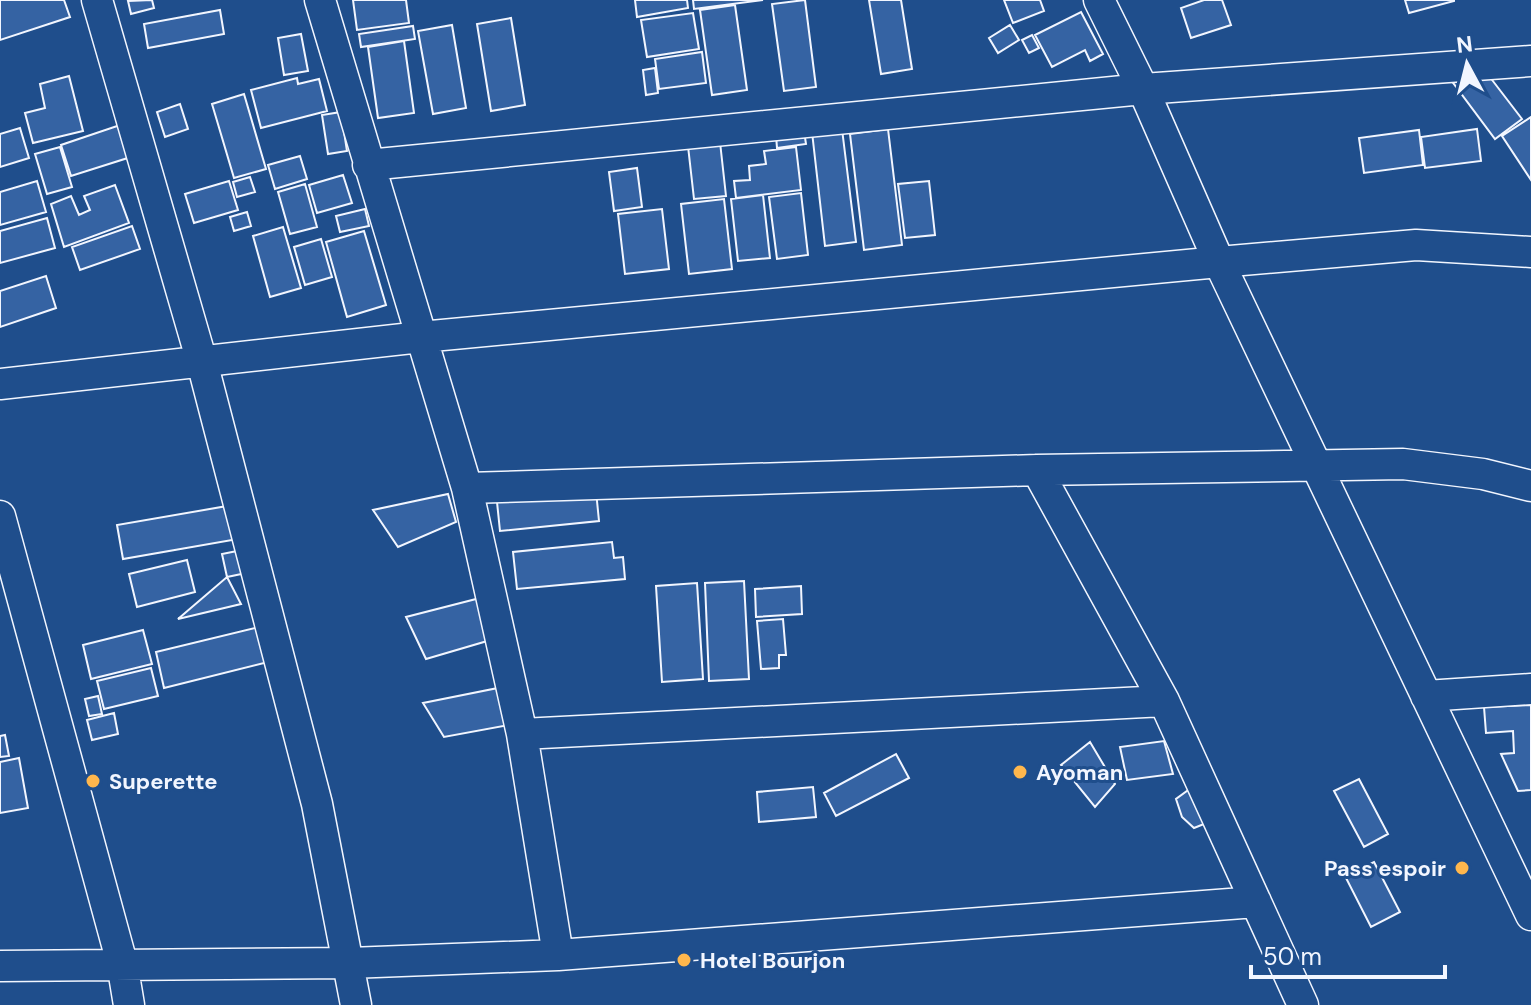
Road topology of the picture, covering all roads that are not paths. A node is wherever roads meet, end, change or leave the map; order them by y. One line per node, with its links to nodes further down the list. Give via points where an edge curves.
1 (97, 0): 10 (street)
2 (320, 0): 6 (street)
3 (1099, 0): 5 (street)
4 (1531, 61): 5 (street)
5 (1143, 89): 6 (street); 8 (street)
6 (368, 165): 9 (street)
7 (1531, 252): 8 (street, via 1416,245)
8 (1219, 262): 9 (street); 12 (street)
9 (421, 337): 10 (street); 15 (street)
10 (202, 362): 11 (street); 25 (street, via 317,804)
11 (0, 384)
12 (1316, 466): 13 (street); 14 (street, via 1444,467); 18 (street)
13 (1037, 470): 15 (street); 19 (street)
14 (1531, 486)
15 (467, 488): 20 (street)
16 (0, 516): 24 (street)
17 (1531, 689): 18 (street)
18 (1426, 696): 21 (street)
19 (1164, 701): 20 (street); 22 (street)
20 (522, 734): 23 (street)
21 (1528, 899)
22 (1256, 902): 23 (street); 29 (street)
23 (558, 955): 25 (street)
24 (122, 963): 25 (street); 26 (street); 27 (street)
25 (350, 963): 28 (street)
26 (0, 966)
27 (129, 1005)
28 (356, 1005)
29 (1303, 1005)

